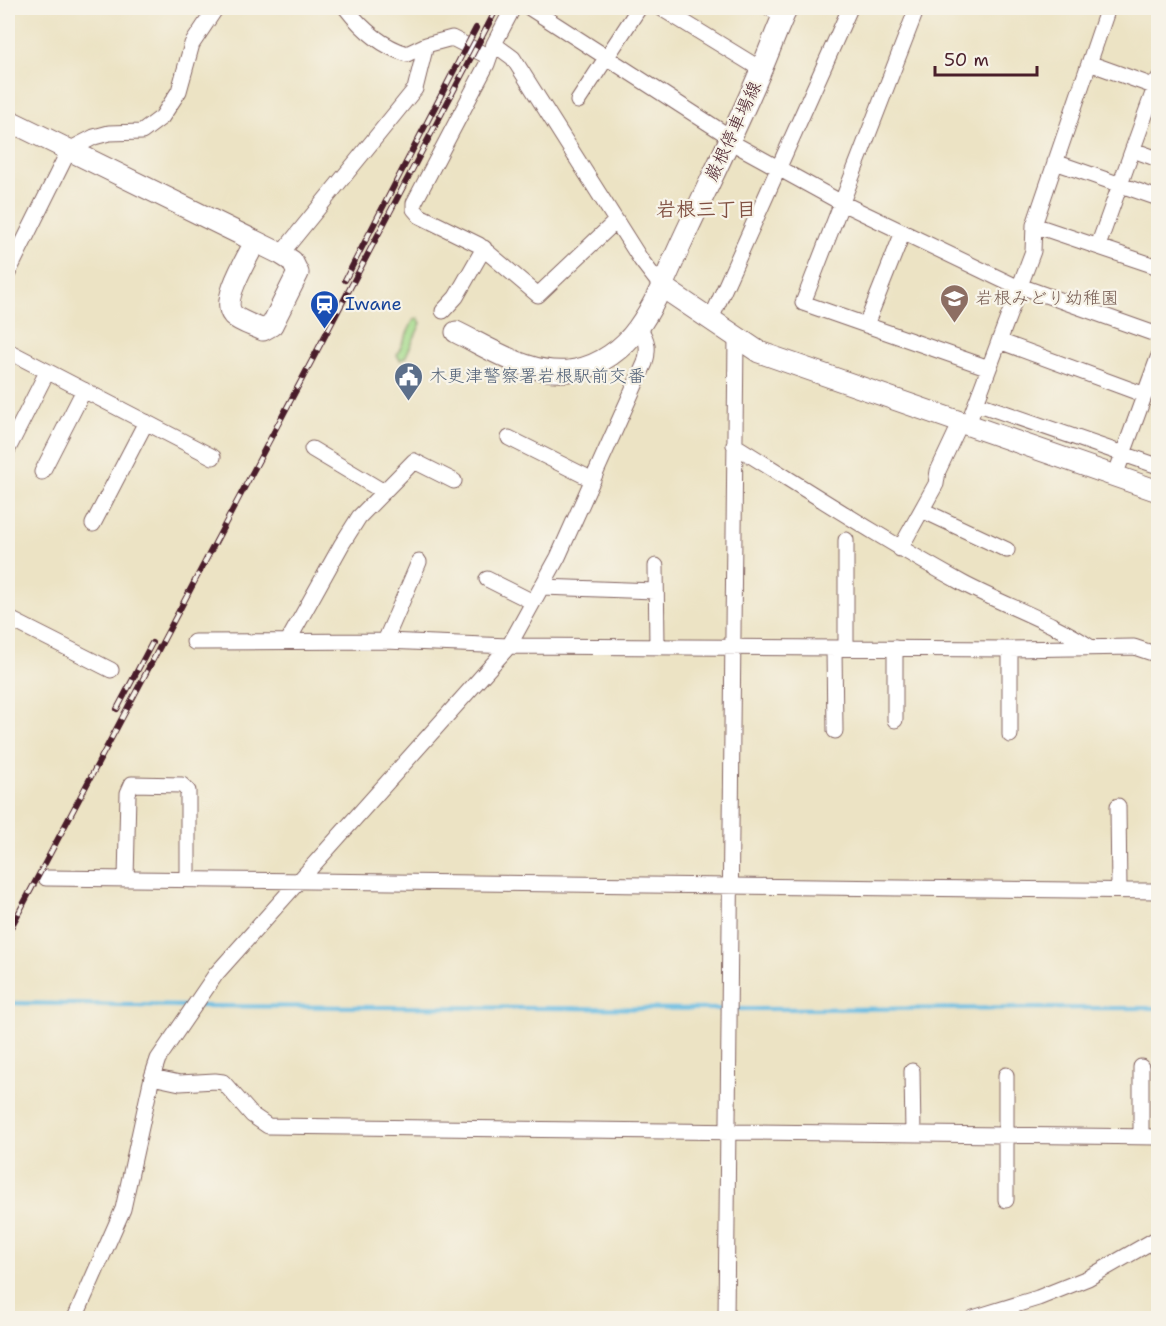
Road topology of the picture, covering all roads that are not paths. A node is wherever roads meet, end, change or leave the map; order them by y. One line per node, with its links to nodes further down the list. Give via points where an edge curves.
1 (216, 8): 22 (street, via 192,45 179,91 162,117 142,132 102,135)
2 (346, 8): 11 (street, via 390,49 407,54)
3 (513, 8): 12 (street)
4 (530, 8): 13 (street)
5 (639, 8): 13 (street)
6 (661, 8): 15 (street)
7 (850, 8): 26 (street)
8 (916, 8): 29 (street)
9 (1108, 8): 14 (street)
10 (780, 10): 15 (street, 巌根停車場線)
11 (426, 45): 12 (street, via 453,38); 36 (street, via 415,89)
12 (491, 51): 30 (street, via 513,58); 35 (street, via 414,203 420,216)
13 (607, 57): 17 (street); 21 (street)
14 (1089, 63): 16 (street); 25 (street)
15 (762, 70): 21 (street, 巌根停車場線)
16 (1157, 87): 19 (street)
17 (578, 102)
18 (8, 120): 22 (street)
19 (1143, 121): 20 (street); 23 (street)
20 (1158, 127)
21 (729, 139): 26 (street); 39 (street, 巌根停車場線)
22 (69, 150): 33 (street); 38 (street)
23 (1133, 150): 24 (street); 27 (street)
24 (1158, 159)
25 (1055, 162): 27 (street); 31 (street)
26 (777, 168): 29 (street); 42 (street)
27 (1120, 185): 28 (street); 34 (street)
28 (1158, 198)
29 (842, 203): 32 (street); 43 (street, via 803,303)
30 (616, 221): 35 (street, via 538,295); 39 (street)
31 (1034, 225): 34 (street); 40 (street, via 1033,251)
32 (903, 232): 40 (street); 43 (street)
33 (255, 242): 36 (street); 36 (street, via 232,288 229,308 234,316 263,330 272,325 298,273 292,261)
34 (1098, 246): 37 (street)
35 (484, 249): 41 (street, via 456,297)
36 (281, 254)
37 (1158, 267)
38 (8, 273)
39 (661, 286): 42 (street); 44 (street, 巌根停車場線)
40 (1020, 287): 46 (street); 48 (street)
41 (443, 311)
42 (711, 320): 47 (street)
43 (866, 325): 51 (street)
44 (639, 328): 45 (street, 巌根停車場線, via 598,362 575,370 552,371 533,369); 67 (street, via 646,338 645,363)
45 (456, 332)
46 (1158, 335)
47 (736, 337): 57 (street, via 759,352); 59 (street)
48 (999, 341): 51 (street); 54 (street)
49 (8, 351): 52 (street)
50 (1158, 358): 54 (street)
51 (989, 368): 55 (street)
52 (47, 372): 53 (street); 60 (street)
53 (84, 390): 56 (street); 65 (street)
54 (1145, 395): 62 (street)
55 (976, 402): 57 (street); 62 (street)
56 (146, 422): 63 (street); 72 (street)
57 (965, 423): 66 (street); 71 (street)
58 (509, 438): 67 (street)
59 (734, 445): 74 (street); 88 (street)
60 (8, 449)
61 (312, 449): 70 (street)
62 (1123, 454): 64 (street); 66 (street)
63 (213, 457)
64 (1158, 466)
65 (42, 472)
66 (1115, 476): 69 (street)
67 (593, 480): 79 (street)
68 (454, 481): 70 (street, via 414,461)
69 (1158, 491)
70 (384, 492): 83 (street, via 359,518 342,544)
71 (922, 510): 74 (street); 75 (street)
72 (93, 524)
73 (846, 540): 90 (street)
74 (900, 549): 89 (street)
75 (1007, 550)
76 (419, 562): 84 (street)
77 (656, 566): 80 (street)
78 (487, 579): 81 (street)
79 (542, 587): 80 (street); 81 (street)
80 (655, 591): 87 (street)
81 (533, 602): 86 (street)
82 (8, 618): 94 (street)
83 (288, 641): 84 (street); 85 (street)
84 (385, 641): 86 (street)
85 (194, 642)
86 (509, 646): 87 (street); 102 (street)
87 (657, 646): 88 (street)
88 (732, 647): 90 (street); 103 (street)
89 (1090, 647): 92 (street); 93 (street, via 1134,648)
90 (840, 648): 91 (street); 96 (street)
91 (894, 648): 92 (street); 95 (street)
92 (1010, 649): 97 (street)
93 (1158, 655)
94 (111, 670)
95 (895, 720)
96 (835, 731)
97 (1010, 735)
98 (1118, 806): 104 (street)
99 (46, 878): 100 (street)
100 (126, 879): 101 (street); 101 (street, via 128,793 132,784 182,785 188,791)
101 (188, 880): 102 (street)
102 (298, 882): 103 (street); 109 (street, via 216,974 158,1059)
103 (729, 885): 104 (street); 110 (street)
104 (1119, 890): 105 (street)
105 (1158, 891)
106 (1141, 1067): 113 (street)
107 (912, 1071): 111 (street)
108 (1006, 1075): 112 (street)
109 (152, 1077): 110 (street, via 180,1083 223,1082 252,1115 268,1126); 117 (street, via 123,1209)
110 (729, 1132): 111 (street); 118 (street)
111 (913, 1134): 112 (street)
112 (1007, 1135): 113 (street); 115 (street)
113 (1142, 1137): 114 (street)
114 (1158, 1137)
115 (1006, 1200)
116 (1158, 1238): 119 (street, via 1088,1278)
117 (75, 1318)
118 (726, 1318)
119 (973, 1318)

